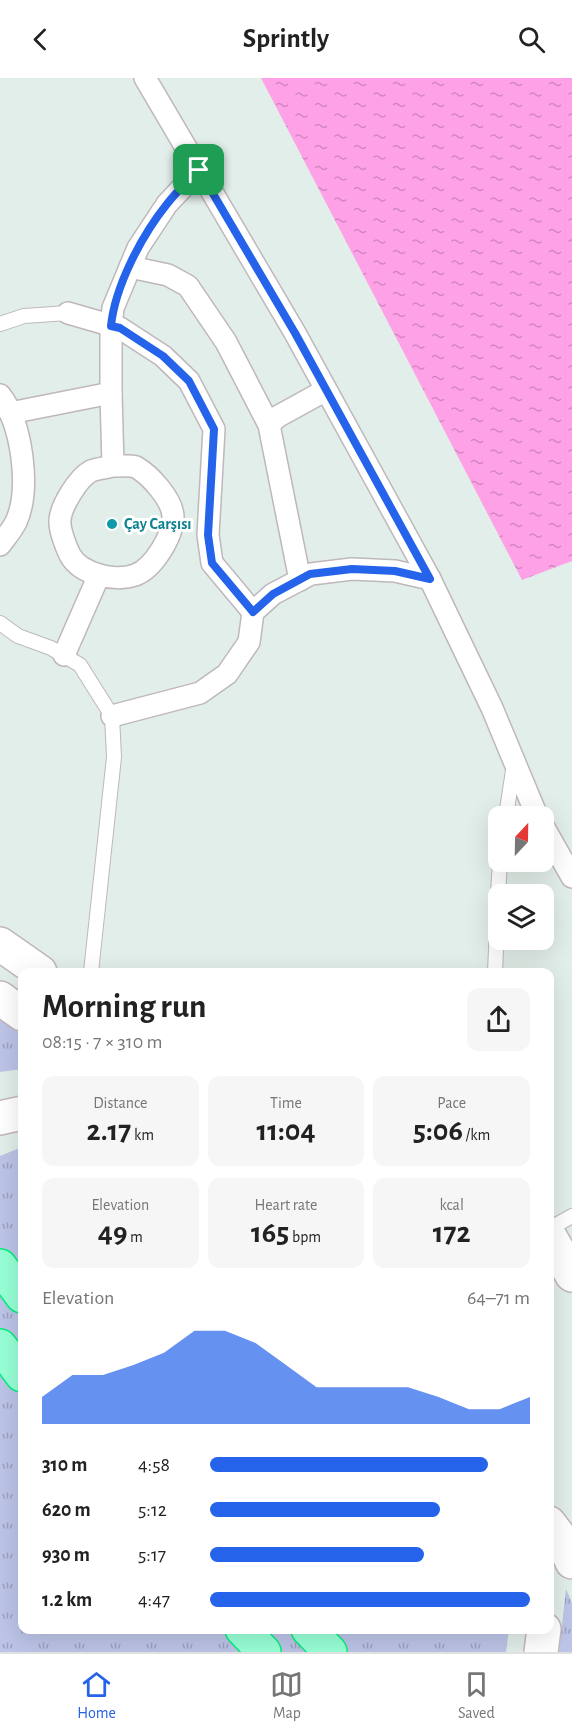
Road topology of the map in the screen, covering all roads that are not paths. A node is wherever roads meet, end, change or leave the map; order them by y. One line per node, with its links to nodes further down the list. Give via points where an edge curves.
1 (145, 78): 2 (street)
2 (199, 170): 3 (street, via 167,204); 7 (street)
3 (130, 267): 6 (street, via 113,308); 10 (street, via 168,275 188,286 226,342)
4 (68, 313): 5 (lane, via 24,316); 6 (street)
5 (0, 324)
6 (111, 326): 8 (street); 16 (street, via 163,356 189,381 214,429 208,535 212,563)
7 (326, 390): 10 (street); 14 (street)
8 (111, 393): 9 (street); 11 (street)
9 (5, 404): 12 (street, via 17,432 23,498 16,523)
10 (269, 425): 15 (street)
11 (113, 466): 13 (street, via 90,472 75,486 59,520 74,563); 13 (street, via 134,466 149,477 168,499 173,516 169,536 157,558 135,575)
12 (0, 545)
13 (99, 575): 18 (street)
14 (430, 579): 15 (street, via 395,571 352,569 310,574); 20 (street)
15 (300, 580): 16 (street, via 273,594)
16 (253, 612): 19 (street, via 249,642 227,674 200,693)
17 (0, 623): 18 (lane, via 18,636)
18 (64, 655): 19 (lane, via 80,665)
19 (112, 716): 28 (lane, via 114,757)
20 (514, 762): 21 (lane); 22 (street)
21 (507, 806)
22 (533, 806)
23 (554, 845): 24 (street)
24 (572, 877)
25 (0, 945): 27 (main road)
26 (496, 950): 29 (lane)
27 (34, 968)
28 (91, 968)
29 (495, 968)
30 (0, 998): 31 (main road)
31 (18, 1011)
32 (18, 1114): 33 (main road)
33 (0, 1118)
34 (572, 1216): 35 (lane)
35 (554, 1226)
36 (554, 1244): 38 (main road)
37 (0, 1266): 39 (highway)
38 (572, 1275)
39 (18, 1291)
40 (0, 1346): 41 (highway)
41 (18, 1370)
42 (554, 1530): 43 (main road)
43 (572, 1562)
44 (247, 1634): 47 (highway)
45 (313, 1634): 48 (highway)
46 (543, 1634): 49 (main road)
47 (264, 1652)
48 (330, 1652)
49 (541, 1652)

